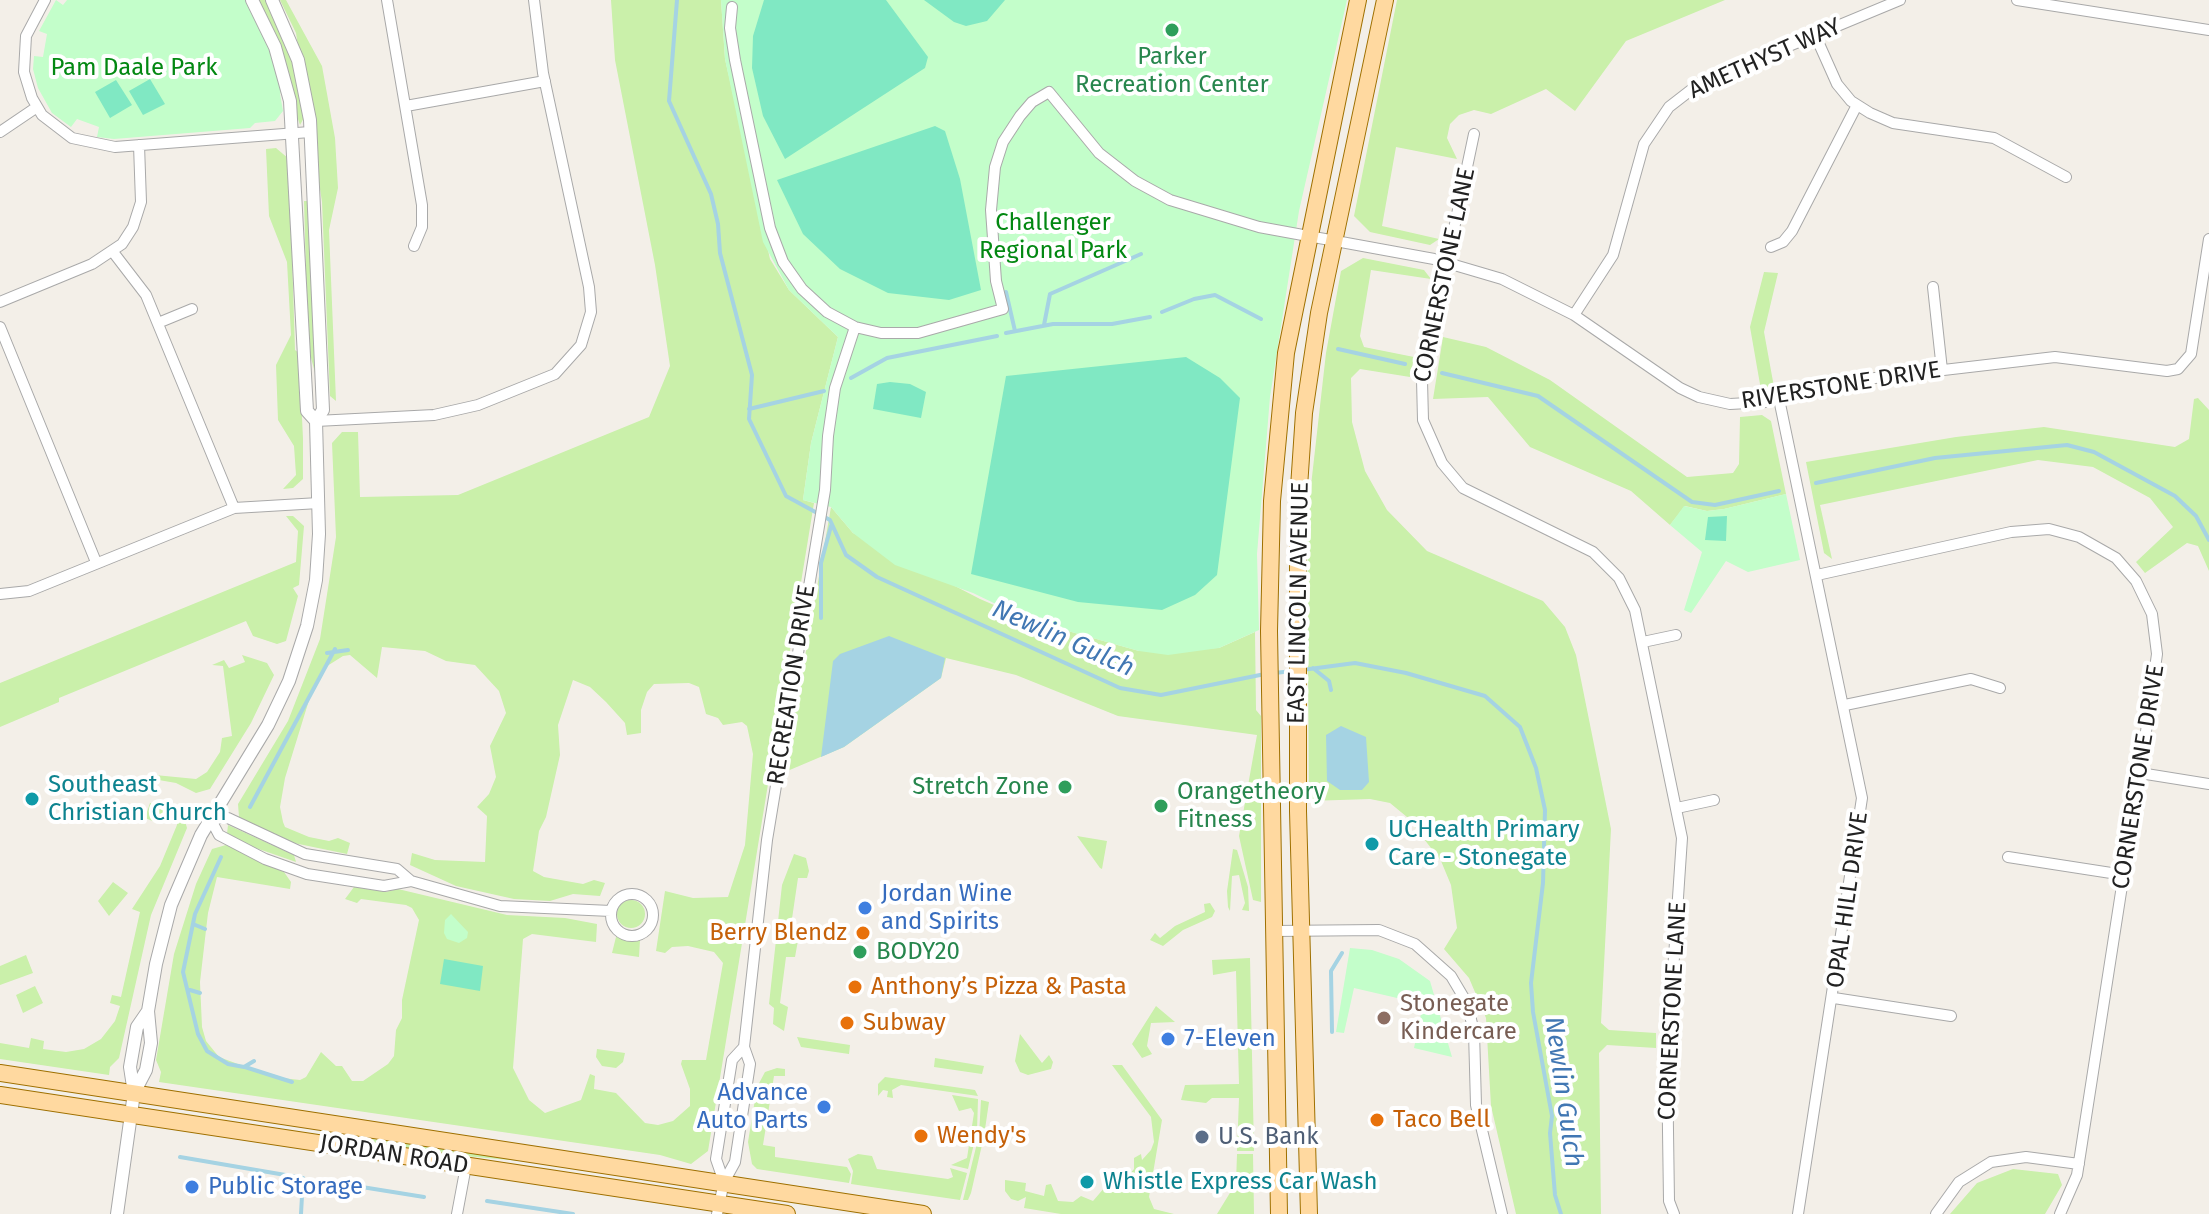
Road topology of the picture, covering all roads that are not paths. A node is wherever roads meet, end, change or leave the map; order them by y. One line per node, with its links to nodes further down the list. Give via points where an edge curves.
1 (45, 0): 16 (street, via 28,30 24,52 26,80)
2 (252, 0): 19 (street, via 282,69)
3 (272, 0): 18 (street, via 302,75)
4 (387, 0): 15 (street)
5 (534, 0): 13 (street)
6 (1358, 0): 23 (main road, EAST LINCOLN AVENUE)
7 (1385, 0): 25 (main road, EAST LINCOLN AVENUE)
8 (1900, 0): 12 (street, AMETHYST WAY)
9 (2017, 0): 11 (street)
10 (732, 7): 36 (street, via 735,60 777,250 809,296)
11 (2209, 30)
12 (1816, 37): 14 (street, via 1837,84); 33 (street, AMETHYST WAY, via 1700,83 1669,107 1640,156 1613,255)
13 (545, 81): 15 (street); 39 (street, via 591,304 588,330 576,354 549,377 459,410)
14 (1857, 105): 22 (street, via 1893,123 1994,138); 27 (street, via 1792,231)
15 (406, 106): 26 (street, via 423,217)
16 (37, 107): 17 (street); 21 (street, via 55,128 82,142)
17 (0, 132)
18 (310, 132): 19 (street); 39 (street, via 323,410)
19 (294, 134): 21 (street); 39 (street, via 307,411)
20 (1474, 134): 29 (street, CORNERSTONE LANE)
21 (139, 145): 28 (street, via 139,213)
22 (2066, 177)
23 (1309, 236): 25 (street, RIVERSTONE DRIVE); 36 (street, via 1200,211 1152,191 1091,145 1049,92 1032,102 1007,135 992,180 995,271 1003,309 908,335); 59 (main road, EAST LINCOLN AVENUE, via 1280,395 1270,541)
24 (2209, 239): 37 (street, RIVERSTONE DRIVE, via 2191,354 2178,369 2065,357)
25 (1333, 240): 29 (street, RIVERSTONE DRIVE); 58 (main road, EAST LINCOLN AVENUE, via 1304,413 1298,502)
26 (414, 246)
27 (1771, 247)
28 (113, 252): 31 (street); 34 (street, via 141,287)
29 (1447, 262): 33 (street, RIVERSTONE DRIVE, via 1502,279); 46 (street, CORNERSTONE LANE, via 1421,389 1423,420 1437,454 1470,493 1600,557 1628,592)
30 (1933, 287): 37 (street)
31 (0, 302)
32 (192, 309): 34 (street)
33 (1574, 315): 38 (street, RIVERSTONE DRIVE, via 1699,397 1738,405)
34 (158, 323): 41 (street)
35 (0, 327): 42 (street)
36 (855, 327): 62 (street, RECREATION DRIVE, via 841,361 828,436 825,490 759,895)
37 (1942, 370): 38 (street, RIVERSTONE DRIVE)
38 (1779, 399): 43 (street, OPAL HILL DRIVE)
39 (316, 421): 40 (street)
40 (319, 503): 41 (street); 53 (street, via 316,580 296,662 268,725)
41 (234, 508): 42 (street)
42 (96, 562): 44 (street, via 29,591)
43 (1817, 575): 48 (street, OPAL HILL DRIVE); 49 (street, CORNERSTONE DRIVE, via 2025,530 2057,530 2101,547 2136,581 2157,634)
44 (0, 594)
45 (1676, 635): 46 (street)
46 (1643, 642): 52 (street, CORNERSTONE LANE)
47 (2000, 688): 48 (street, via 1971,679)
48 (1845, 705): 60 (street, OPAL HILL DRIVE, via 1862,809)
49 (2140, 773): 50 (street); 55 (street, CORNERSTONE DRIVE)
50 (2209, 784)
51 (1714, 800): 52 (street)
52 (1677, 808): 78 (street, CORNERSTONE LANE, via 1681,857 1667,1061 1669,1201)
53 (210, 818): 56 (street, via 228,818 305,854 397,869); 56 (street, via 219,835 301,872 384,886); 64 (street, via 171,905 148,1011 137,1027 130,1067)
54 (2008, 857): 55 (street)
55 (2124, 875): 67 (street, CORNERSTONE DRIVE)
56 (411, 881): 57 (street, via 500,906)
57 (611, 911): 57 (street, via 613,924 629,935 647,929 653,918 647,900 635,894 623,896)
58 (1301, 930): 59 (street); 76 (main road, EAST LINCOLN AVENUE); 77 (street, via 1393,934 1420,948 1451,976 1473,1023 1476,1105)
59 (1274, 931): 75 (main road, EAST LINCOLN AVENUE)
60 (1834, 998): 61 (street); 79 (street, OPAL HILL DRIVE)
61 (1951, 1016)
62 (744, 1047): 69 (street, RECREATION DRIVE, via 750,1064 746,1092 735,1162); 69 (street, RECREATION DRIVE, via 732,1060 716,1159)
63 (0, 1073): 64 (main road, JORDAN ROAD)
64 (134, 1093): 66 (street); 69 (main road, JORDAN ROAD)
65 (0, 1095): 66 (main road, JORDAN ROAD)
66 (131, 1114): 68 (main road, JORDAN ROAD); 71 (street)
67 (2079, 1164): 80 (street, via 2026,1157 1998,1160 1959,1182); 81 (street, CORNERSTONE DRIVE)
68 (466, 1166): 70 (main road, JORDAN ROAD); 72 (street)
69 (724, 1182): 70 (street); 74 (main road, JORDAN ROAD)
70 (718, 1209): 73 (main road, JORDAN ROAD)
71 (117, 1214)
72 (457, 1214)
73 (787, 1214)
74 (923, 1214)
75 (1279, 1214)
76 (1309, 1214)
77 (1502, 1214)
78 (1674, 1214)
79 (1798, 1214)
80 (1936, 1214)
81 (2060, 1214)

